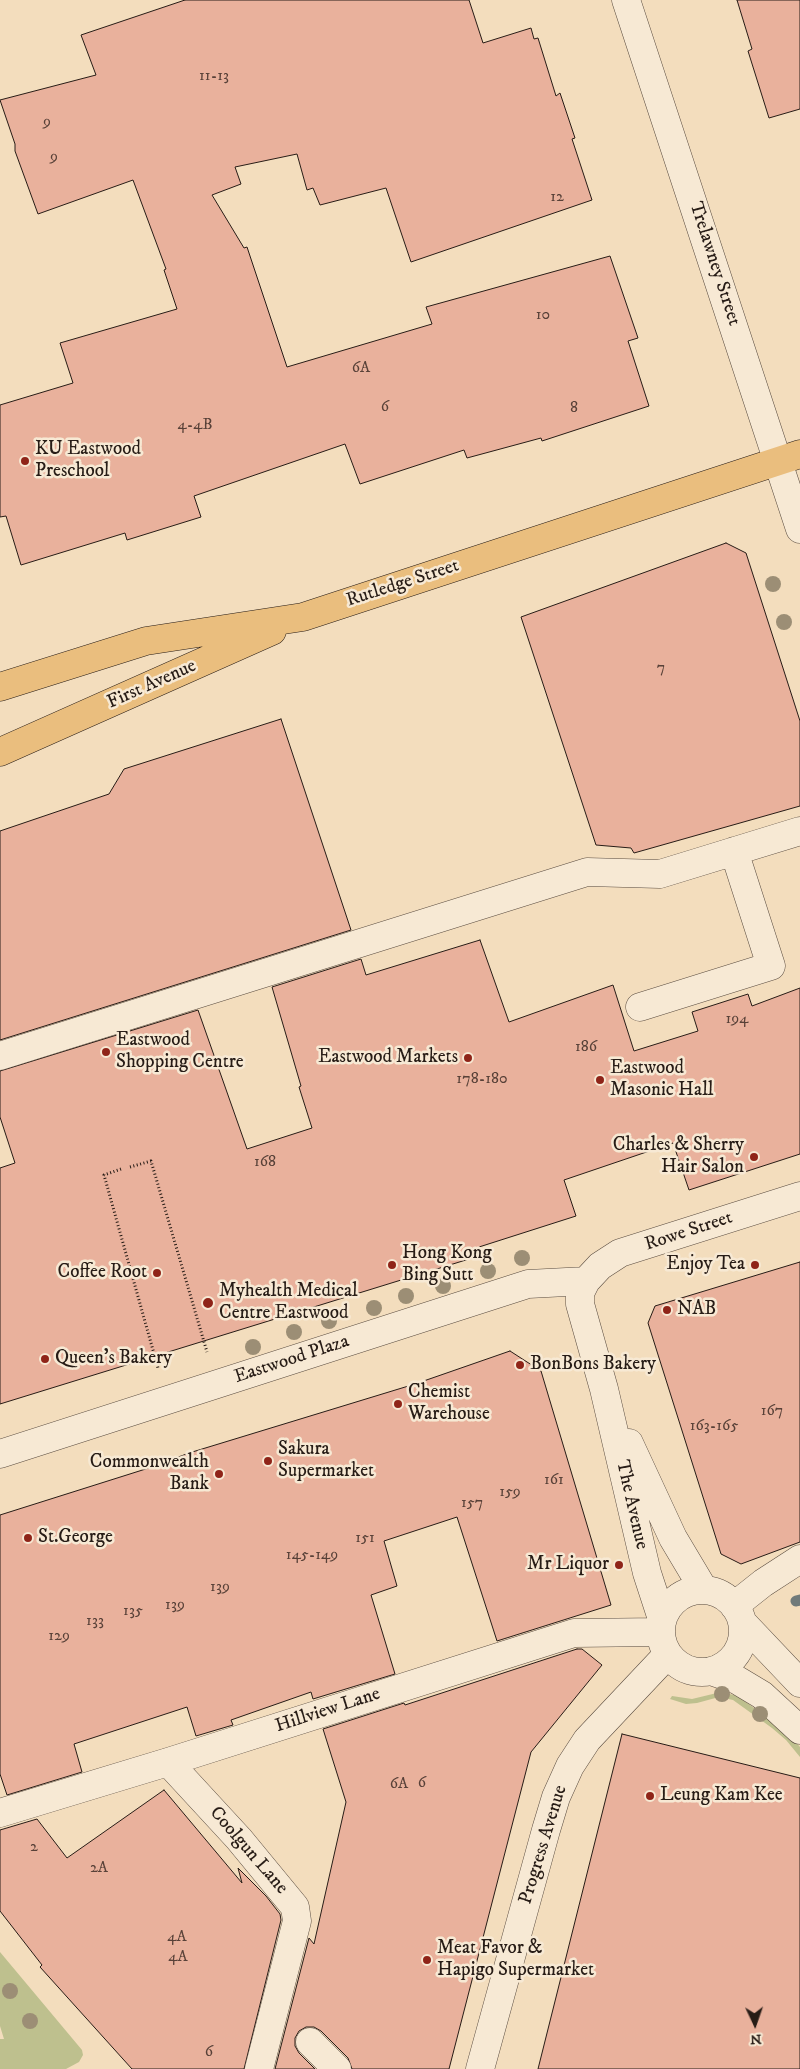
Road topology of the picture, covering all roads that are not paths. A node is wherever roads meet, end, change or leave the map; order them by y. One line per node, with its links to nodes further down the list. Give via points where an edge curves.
1 (626, 0): 2 (street, Trelawney Street)
2 (789, 457): 3 (street, Trelawney Street); 4 (main road, Rutledge Street)
3 (800, 530)
4 (303, 617): 5 (main road, Rutledge Street, via 146,641); 6 (main road, First Avenue)
5 (0, 687)
6 (0, 752)
7 (800, 831): 8 (street)
8 (734, 851): 9 (street, via 771,966); 10 (street, via 660,874 587,872)
9 (640, 1007)
10 (0, 1056)
11 (800, 1196): 12 (street, Rowe Street, via 620,1253 600,1266)
12 (586, 1281): 13 (street, The Avenue, via 580,1293 580,1304); 14 (street, Eastwood Plaza, via 528,1284)
13 (604, 1390): 16 (street, The Avenue, via 673,1538); 18 (street, The Avenue)
14 (0, 1454)
15 (800, 1559): 17 (street, via 763,1583)
16 (704, 1590): 17 (street, via 728,1600); 18 (street, via 681,1596 672,1604)
17 (738, 1614): 19 (street, via 743,1636 739,1649 722,1667); 20 (street)
18 (663, 1635): 19 (street, via 677,1663 699,1672); 22 (street, Hillview Lane, via 574,1633); 27 (street, Progress Avenue, via 587,1740 570,1766 556,1797)
19 (711, 1671): 21 (street, via 737,1680 762,1695)
20 (800, 1683)
21 (800, 1730)
22 (168, 1762): 23 (street, Hillview Lane); 25 (street, Coolgun Lane, via 239,1839 295,1907 297,1921)
23 (0, 1813)
24 (310, 2042): 26 (street)
25 (258, 2069)
26 (337, 2069)
27 (480, 2069)

